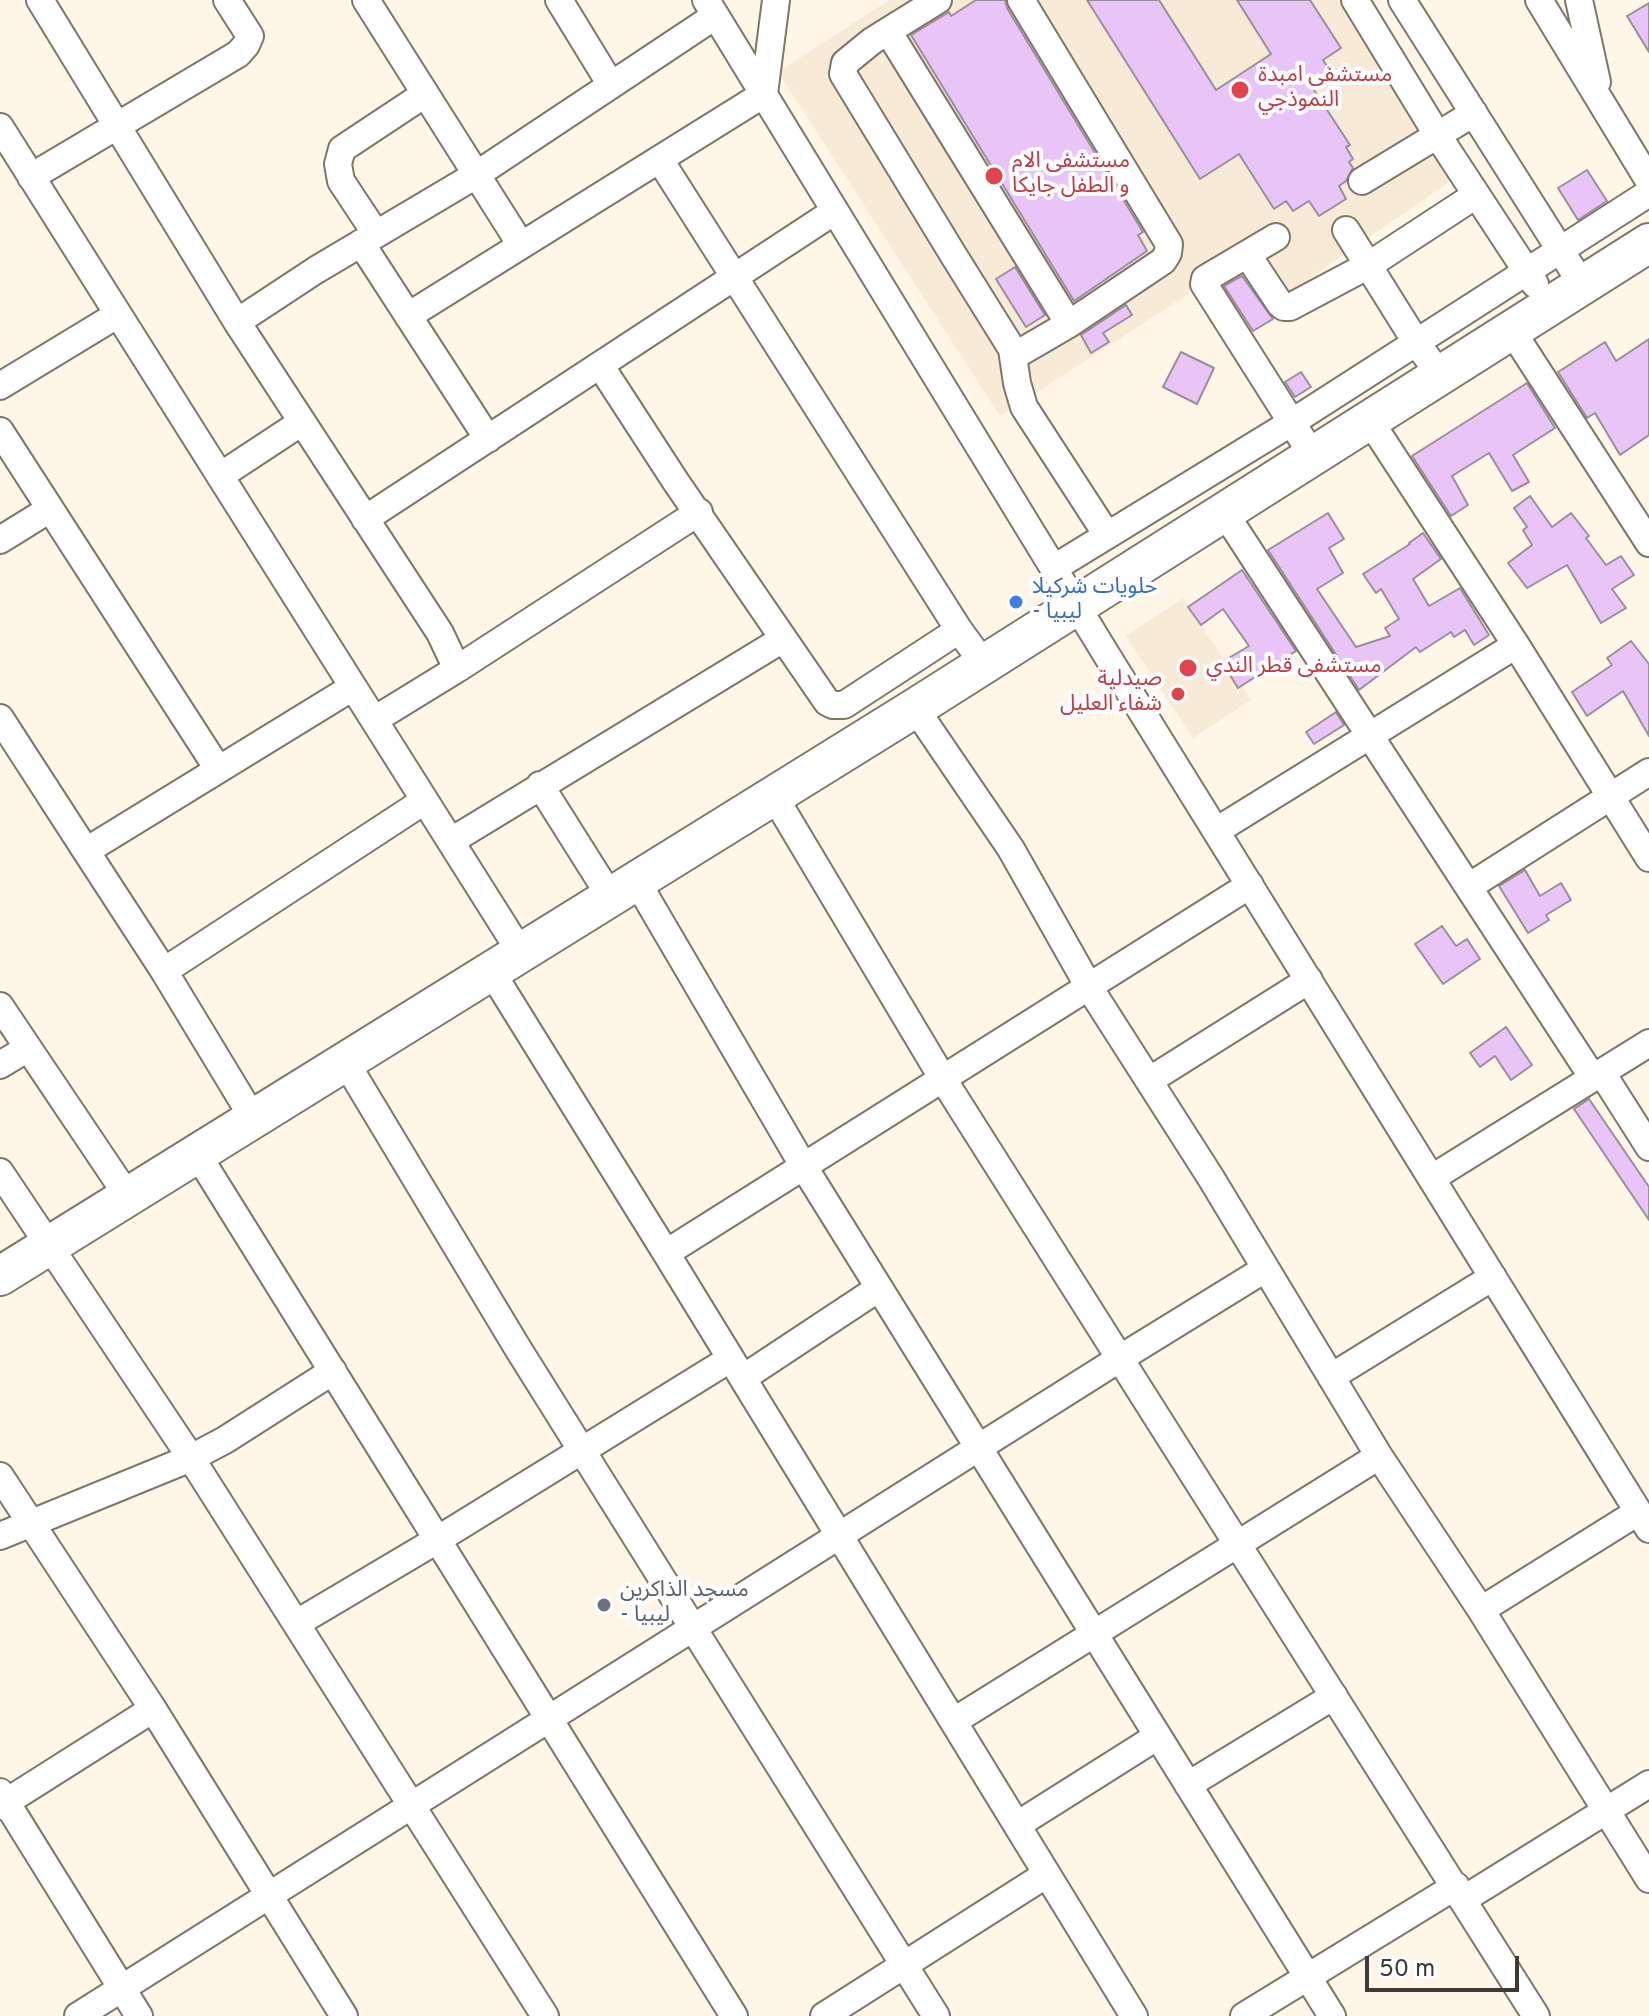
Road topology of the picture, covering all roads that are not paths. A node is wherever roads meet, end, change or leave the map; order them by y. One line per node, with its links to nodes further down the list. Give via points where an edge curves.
1 (40, 0): 20 (street)
2 (227, 0): 20 (street, via 250,36 246,45)
3 (366, 0): 16 (street)
4 (559, 0): 15 (street)
5 (776, 0): 17 (street)
6 (938, 0): 13 (street)
7 (1021, 0): 46 (street, via 1169,244 1163,261)
8 (1355, 0): 14 (street)
9 (1539, 0): 18 (street)
10 (1579, 0): 18 (street)
11 (711, 8): 15 (street); 17 (street)
12 (1407, 9): 14 (street); 19 (street)
13 (888, 31): 46 (street); 49 (street, via 845,63 843,74)
14 (1379, 39): 22 (street)
15 (611, 85): 24 (street)
16 (425, 94): 24 (street); 33 (street, via 342,149 341,181)
17 (764, 94): 23 (street); 30 (street)
18 (1602, 105): 27 (street)
19 (1474, 113): 22 (street); 36 (street)
20 (116, 125): 25 (street); 45 (street)
21 (0, 127): 25 (street)
22 (1438, 136): 26 (street); 29 (street)
23 (660, 160): 35 (street); 40 (street)
24 (476, 175): 33 (street); 35 (street)
25 (31, 177): 43 (street)
26 (1362, 181)
27 (1649, 181)
28 (1649, 193): 36 (street)
29 (1476, 195): 38 (street); 39 (street)
30 (835, 211): 40 (street); 67 (street)
31 (1346, 230): 38 (street)
32 (1276, 237): 37 (street)
33 (368, 238): 44 (street); 45 (street)
34 (1649, 243): 41 (highway)
35 (521, 245): 44 (street)
36 (1560, 250): 39 (street); 41 (street)
37 (1247, 254): 38 (street, via 1284,307); 53 (street, via 1204,284)
38 (1369, 265): 48 (street)
39 (1528, 272): 42 (street); 48 (street)
40 (734, 277): 50 (street); 69 (street)
41 (1583, 286): 42 (highway)
42 (1549, 308): 47 (highway)
43 (117, 315): 52 (street); 59 (street)
44 (408, 316): 57 (street)
45 (237, 322): 55 (street)
46 (1069, 324): 49 (street, via 1021,352)
47 (1512, 331): 51 (highway); 66 (street)
48 (1416, 342): 51 (street); 53 (street)
49 (1012, 349): 64 (street, via 1024,407)
50 (600, 365): 57 (street); 61 (street)
51 (1440, 375): 54 (highway)
52 (0, 386)
53 (1294, 421): 58 (street); 64 (street)
54 (1370, 421): 58 (highway); 71 (street)
55 (302, 422): 59 (street); 63 (street)
56 (0, 431): 60 (street)
57 (488, 439): 63 (street)
58 (1313, 456): 62 (highway)
59 (220, 476): 74 (street)
60 (50, 509): 65 (street); 79 (street)
61 (699, 512): 70 (street); 73 (street)
62 (1224, 512): 68 (highway); 78 (street)
63 (365, 519): 73 (street, via 440,633)
64 (1107, 535): 67 (street)
65 (0, 540)
66 (1649, 543)
67 (1054, 568): 68 (street)
68 (1077, 604): 72 (highway); 85 (street)
69 (959, 630): 70 (street, via 844,705 827,702); 72 (street)
70 (783, 639): 81 (street)
71 (1516, 645): 78 (street); 83 (street)
72 (983, 663): 75 (highway)
73 (457, 669): 77 (street)
74 (353, 687): 77 (street); 79 (street)
75 (915, 708): 82 (highway); 95 (street, via 1011,849)
76 (0, 718): 87 (street)
77 (374, 720): 84 (street)
78 (1372, 735): 85 (street); 90 (street)
79 (218, 769): 87 (street)
80 (1649, 772): 83 (street)
81 (540, 785): 86 (street); 91 (street)
82 (774, 796): 91 (highway); 102 (street)
83 (1609, 796): 88 (street); 90 (street)
84 (424, 801): 86 (street); 93 (street)
85 (1216, 831): 89 (street)
86 (451, 841): 92 (street)
87 (86, 851): 93 (street)
88 (1649, 858)
89 (1250, 885): 94 (street); 95 (street)
90 (1470, 886): 101 (street)
91 (623, 888): 92 (highway); 107 (street)
92 (506, 962): 99 (highway); 112 (street)
93 (164, 971): 104 (street)
94 (1309, 980): 103 (street); 109 (street)
95 (1089, 987): 102 (street); 103 (street)
96 (0, 1006): 98 (street)
97 (1649, 1043): 101 (street)
98 (28, 1048): 100 (street); 110 (street)
99 (345, 1061): 104 (highway); 122 (street)
100 (0, 1065)
101 (1598, 1075): 105 (street); 109 (street)
102 (943, 1079): 107 (street); 117 (street)
103 (1150, 1080): 113 (street)
104 (253, 1118): 106 (highway)
105 (1649, 1147)
106 (196, 1152): 110 (highway); 119 (street)
107 (804, 1167): 112 (street); 116 (street)
108 (0, 1172): 111 (street)
109 (1432, 1178): 115 (street)
110 (127, 1195): 111 (highway)
111 (48, 1245): 114 (highway); 124 (street)
112 (666, 1253): 118 (street)
113 (1265, 1269): 117 (street); 120 (street)
114 (0, 1276)
115 (1493, 1277): 120 (street); 126 (street)
116 (879, 1288): 118 (street); 121 (street)
117 (1119, 1359): 121 (street); 131 (street)
118 (737, 1368): 122 (street); 129 (street)
119 (333, 1371): 124 (street); 130 (street)
120 (1331, 1377): 123 (street)
121 (978, 1447): 129 (street); 135 (street)
122 (582, 1451): 130 (street); 134 (street)
123 (1379, 1456): 131 (street); 132 (street)
124 (191, 1458): 127 (street); 133 (street)
125 (0, 1476): 127 (street)
126 (1642, 1508): 132 (street)
127 (29, 1523): 128 (street); 137 (street)
128 (0, 1536)
129 (839, 1536): 134 (street); 139 (street)
130 (437, 1540): 133 (street); 138 (street)
131 (1237, 1545): 135 (street); 136 (street)
132 (1481, 1610): 145 (street)
133 (297, 1623): 144 (street)
134 (692, 1628): 138 (street); 151 (street)
135 (1094, 1634): 139 (street); 140 (street)
136 (1334, 1696): 142 (street); 149 (street)
137 (153, 1709): 143 (street); 150 (street)
138 (549, 1719): 144 (street); 158 (street)
139 (954, 1721): 146 (street)
140 (1158, 1736): 142 (street); 146 (street)
141 (1649, 1784): 145 (street)
142 (1188, 1785): 152 (street)
143 (2, 1800): 153 (street)
144 (410, 1805): 150 (street); 157 (street)
145 (1607, 1811): 148 (street); 149 (street)
146 (1017, 1825): 147 (street)
147 (1047, 1874): 151 (street); 161 (street)
148 (1649, 1879)
149 (1460, 1892): 152 (street); 164 (street)
150 (269, 1895): 153 (street); 156 (street)
151 (904, 1965): 159 (street); 160 (street)
152 (1307, 1976): 162 (street); 163 (street)
153 (122, 1988): 154 (street); 155 (street)
154 (78, 2016)
155 (139, 2016)
156 (344, 2016)
157 (545, 2016)
158 (734, 2016)
159 (824, 2016)
160 (936, 2016)
161 (1134, 2016)
162 (1244, 2016)
163 (1332, 2016)
164 (1536, 2016)

